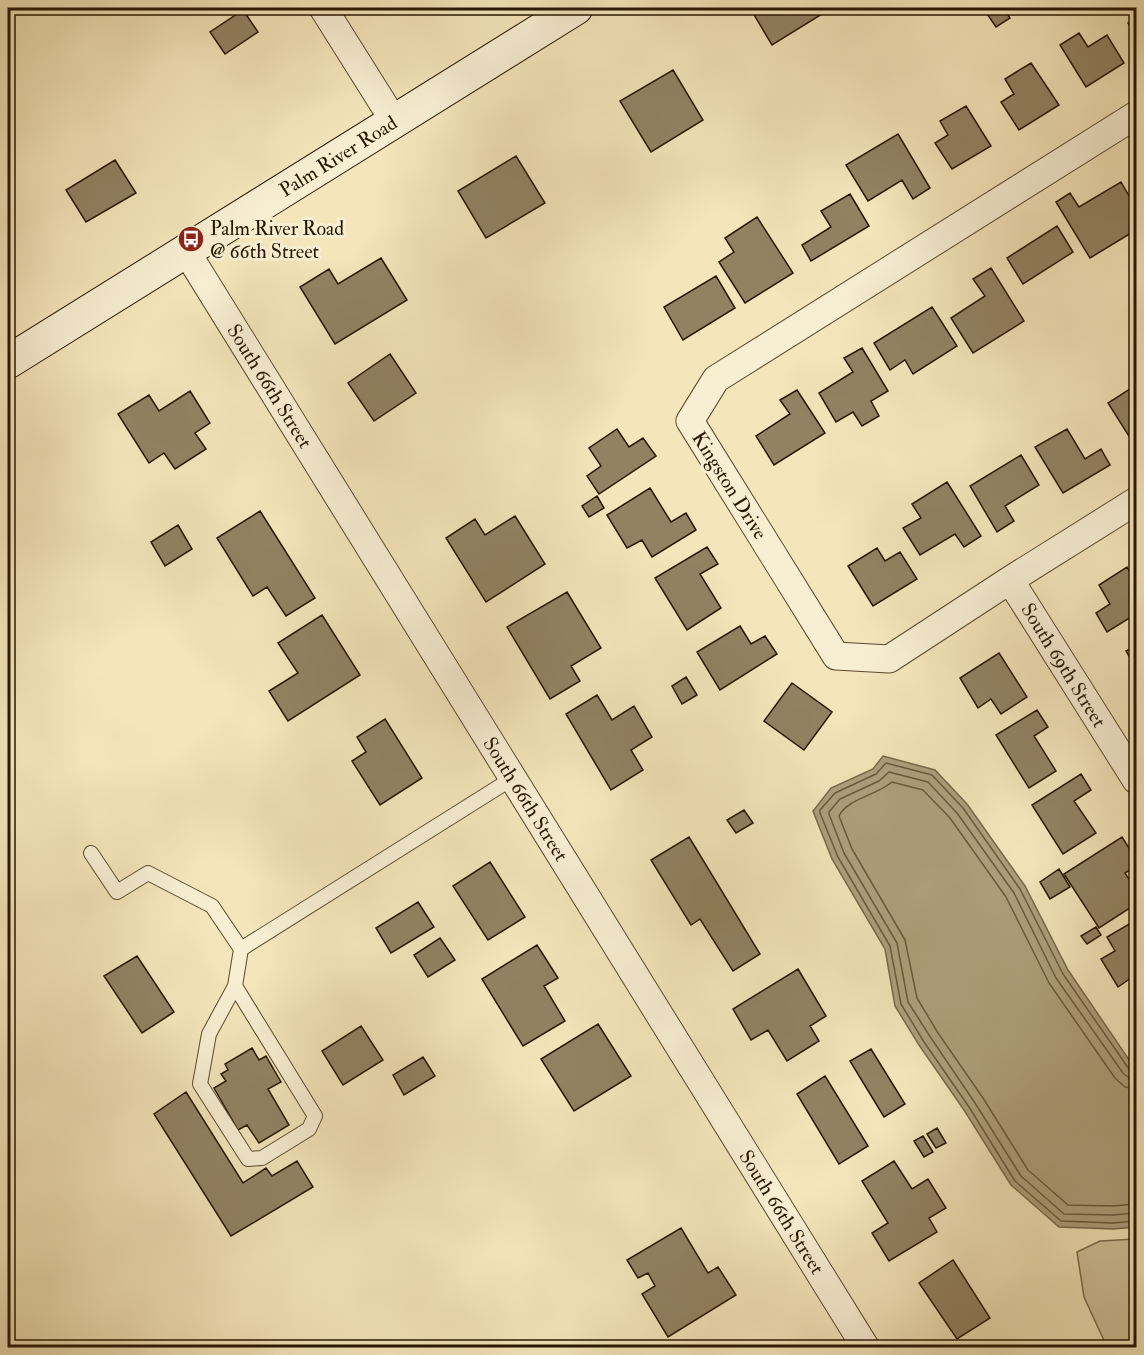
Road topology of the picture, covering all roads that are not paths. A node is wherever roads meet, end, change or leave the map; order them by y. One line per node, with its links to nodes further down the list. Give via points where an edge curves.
1 (323, 8): 4 (street)
2 (576, 8): 4 (street, Palm River Road)
3 (1137, 115): 8 (street, Kingston Drive, via 716,379 690,421 836,656 889,658)
4 (394, 121): 5 (street, Palm River Road)
5 (186, 251): 6 (street, Palm River Road); 9 (street, South 66th Street)
6 (8, 362)
7 (1137, 501): 8 (street, Kingston Drive)
8 (1010, 580): 10 (street, South 69th Street)
9 (513, 778): 12 (lane); 14 (street, South 66th Street)
10 (1137, 780)
11 (91, 852): 12 (lane, via 117,892 148,873 212,906)
12 (241, 949): 13 (lane)
13 (235, 986): 13 (lane, via 315,1116 309,1129 262,1158 248,1159 200,1084 209,1034)
14 (866, 1347)

